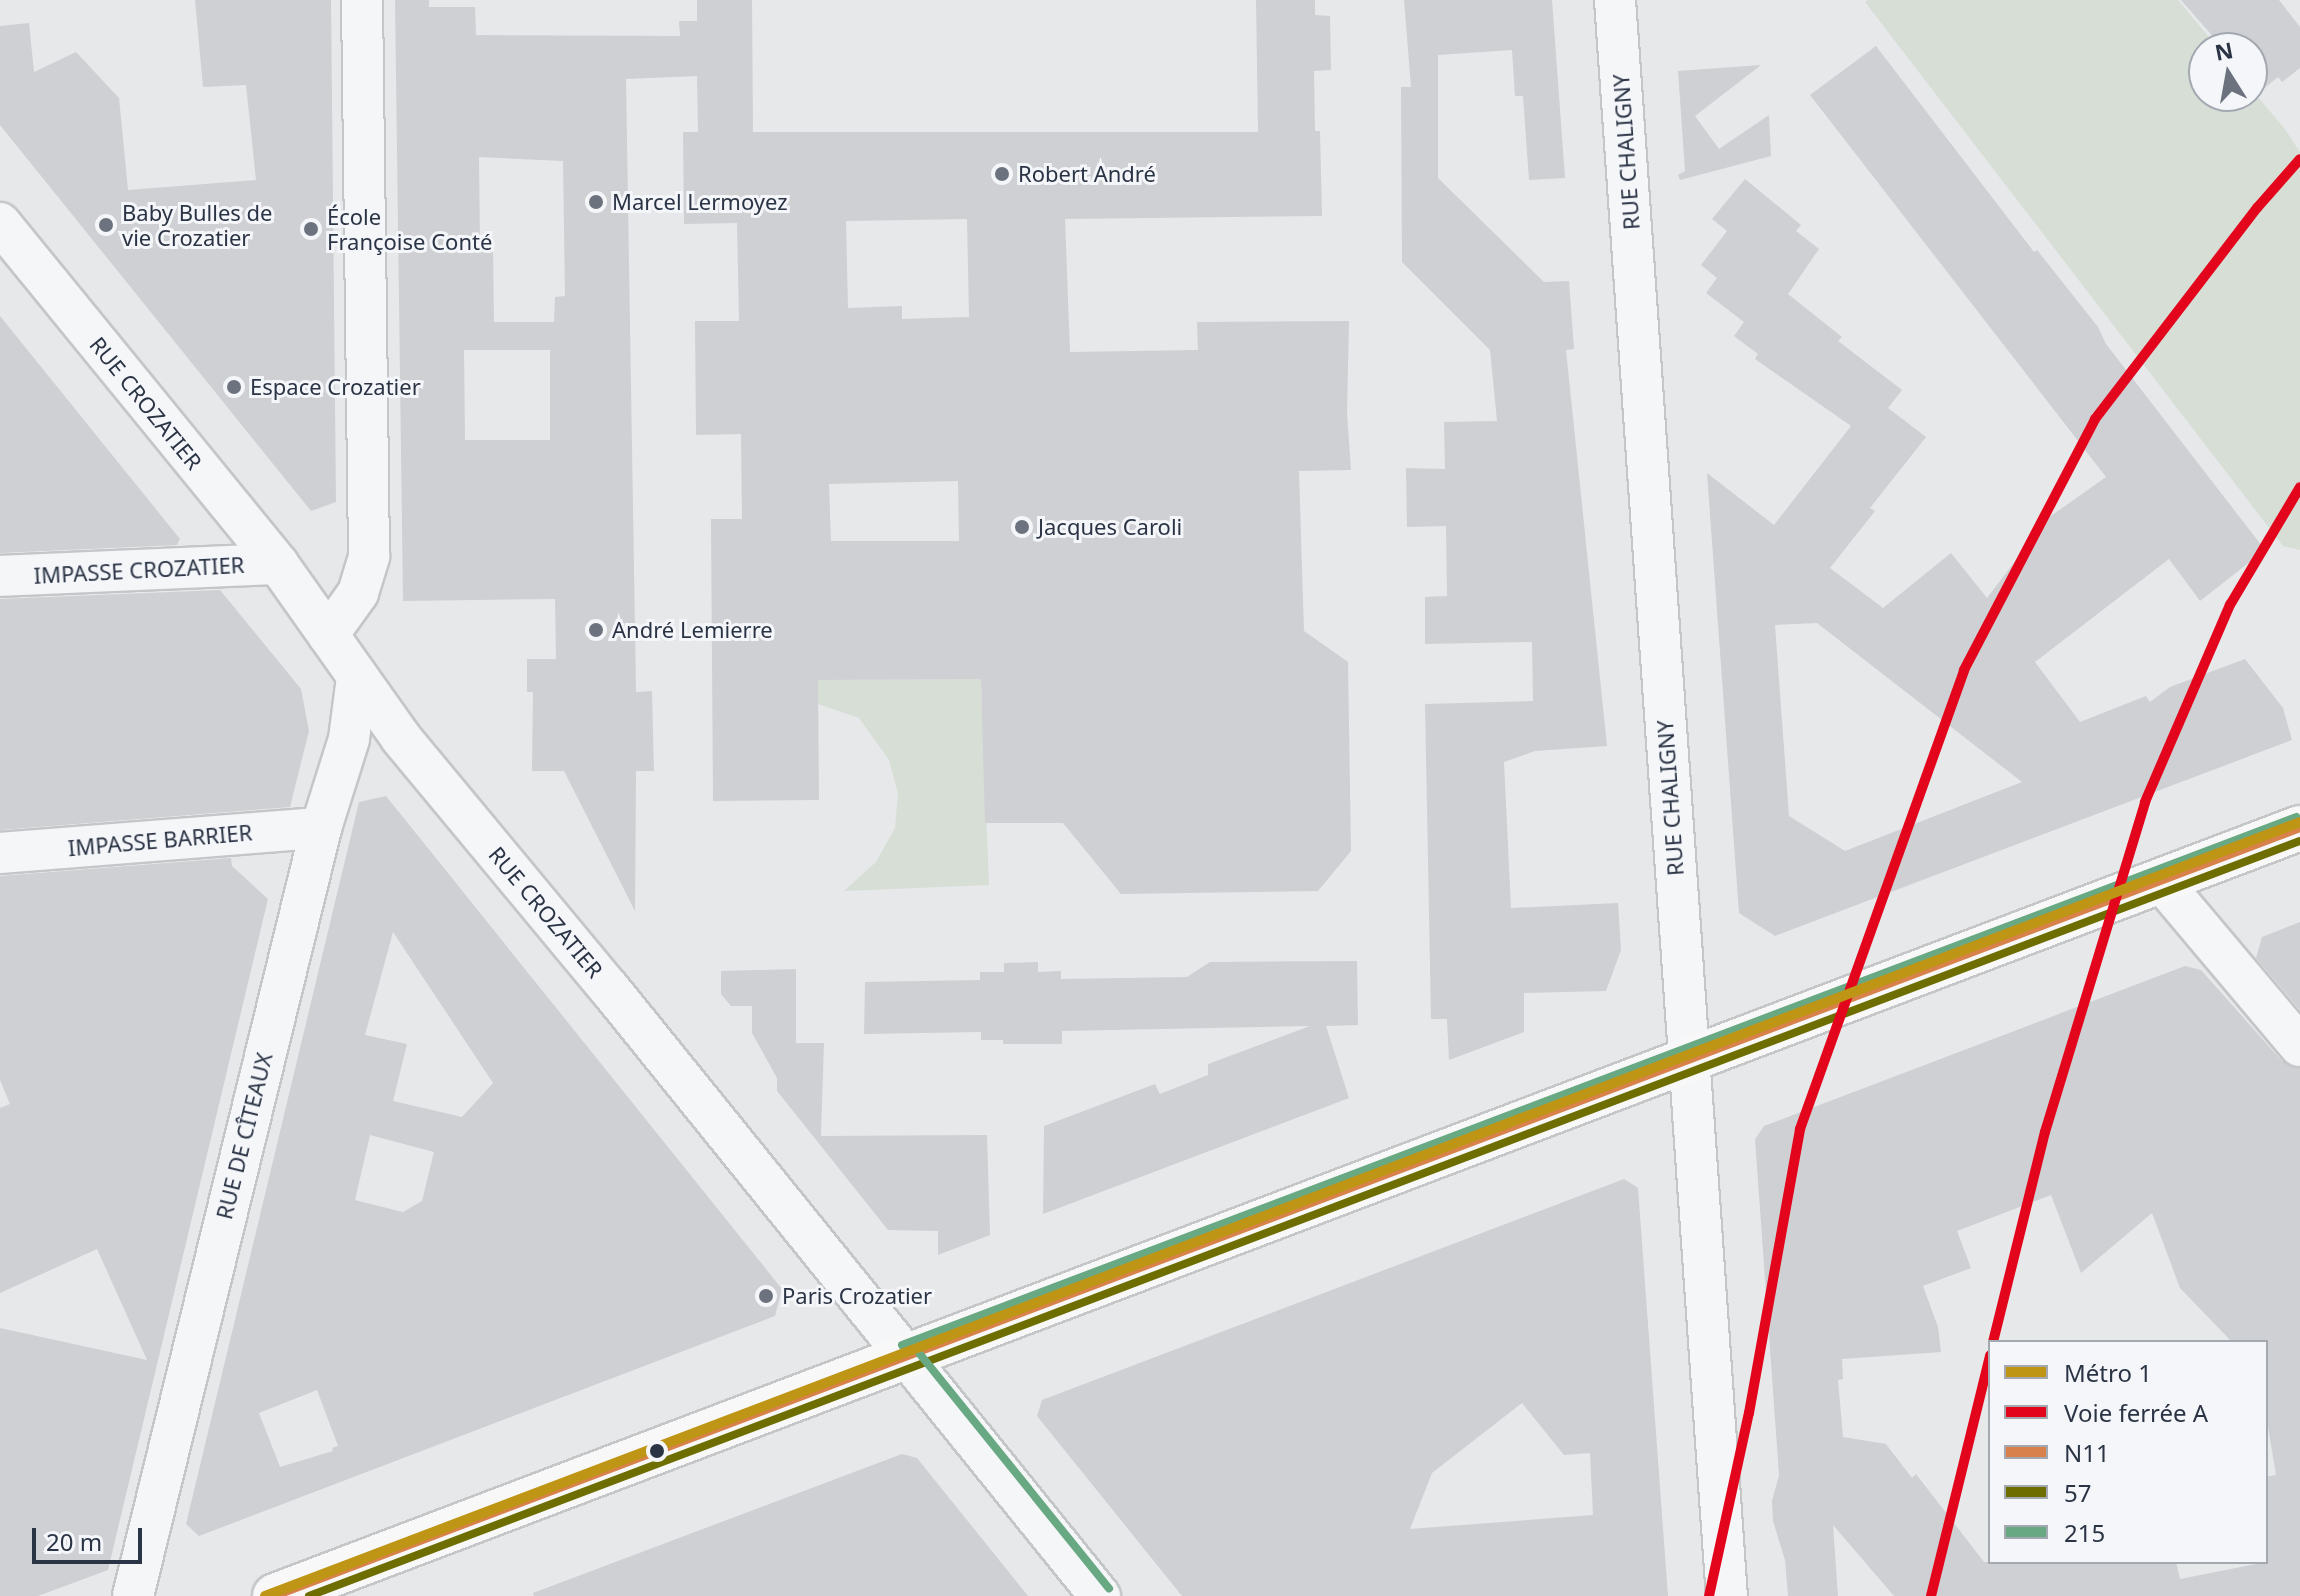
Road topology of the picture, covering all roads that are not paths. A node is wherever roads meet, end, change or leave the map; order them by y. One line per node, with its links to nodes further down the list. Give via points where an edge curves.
1 (362, 0): 6 (street, via 369,556 358,593)
2 (1615, 0): 13 (street, RUE CHALIGNY)
3 (0, 223): 4 (street, RUE CROZATIER)
4 (278, 564): 5 (street, IMPASSE CROZATIER); 6 (street, RUE CROZATIER)
5 (0, 576)
6 (328, 635): 7 (street, RUE CROZATIER)
7 (357, 677): 8 (street, RUE DE CÎTEAUX, via 349,739); 14 (street, RUE CROZATIER, via 401,738)
8 (321, 828): 10 (street, IMPASSE BARRIER); 15 (street, RUE DE CÎTEAUX)
9 (2300, 828): 11 (main road)
10 (0, 853)
11 (2160, 880): 12 (street); 13 (main road)
12 (2300, 1046)
13 (1688, 1061): 14 (main road); 18 (street, RUE CHALIGNY)
14 (906, 1356): 16 (main road); 17 (street, RUE CROZATIER)
15 (133, 1596)
16 (275, 1596)
17 (1100, 1596)
18 (1727, 1596)

